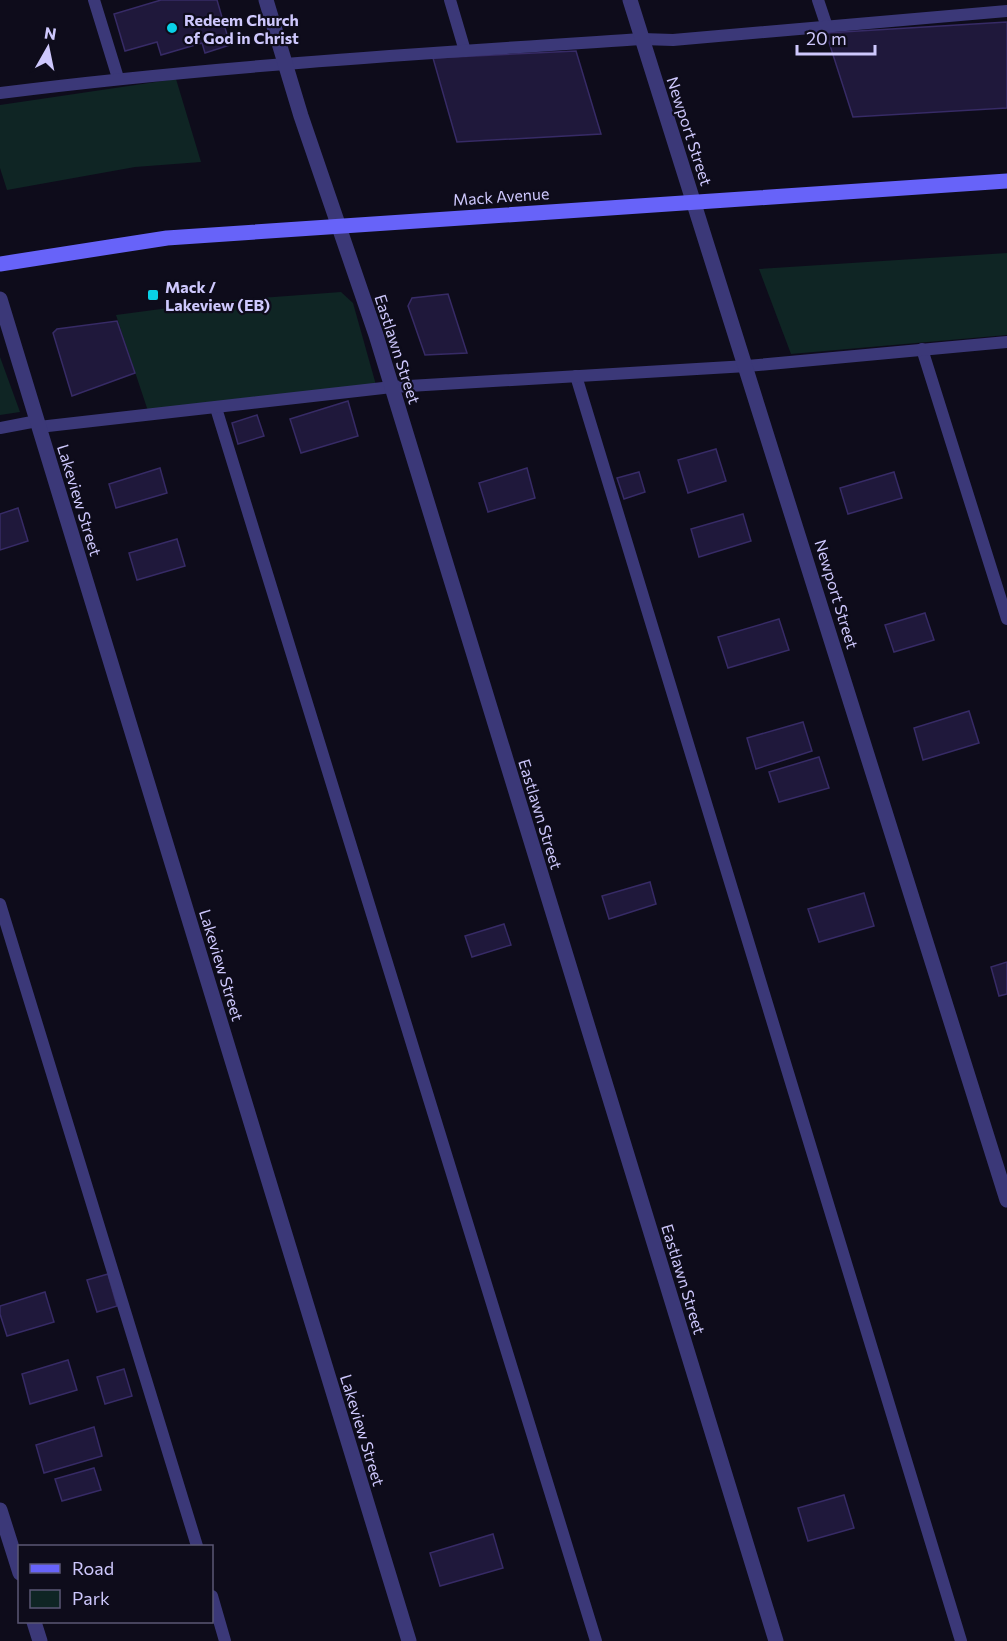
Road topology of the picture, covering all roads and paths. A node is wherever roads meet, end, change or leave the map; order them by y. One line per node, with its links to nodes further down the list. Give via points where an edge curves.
1 (94, 0): 11 (lane)
2 (266, 0): 10 (street, Eastlawn Street)
3 (450, 0): 9 (lane)
4 (630, 0): 8 (street, Newport Street)
5 (818, 0): 7 (lane)
6 (1007, 11): 7 (lane)
7 (827, 27): 8 (lane, via 673,40)
8 (642, 39): 9 (lane); 14 (street, Newport Street)
9 (465, 51): 10 (lane)
10 (285, 63): 11 (lane); 15 (street, Eastlawn Street)
11 (118, 78): 12 (lane)
12 (0, 93)
13 (1007, 181): 14 (main road, Mack Avenue)
14 (694, 201): 15 (main road, Mack Avenue); 20 (street, Newport Street)
15 (338, 226): 16 (main road, Mack Avenue, via 167,238); 22 (street, Eastlawn Street)
16 (0, 264)
17 (0, 299): 24 (street, Lakeview Street)
18 (1007, 342): 19 (lane)
19 (922, 349): 20 (lane); 26 (lane)
20 (747, 366): 21 (lane); 28 (street, Newport Street)
21 (576, 376): 22 (lane); 39 (lane)
22 (392, 387): 23 (lane); 38 (street, Eastlawn Street)
23 (216, 408): 24 (lane); 37 (lane)
24 (38, 424): 25 (lane); 36 (street, Lakeview Street)
25 (0, 428)
26 (1007, 619)
27 (0, 904): 30 (lane)
28 (1007, 1200)
29 (0, 1510): 31 (street)
30 (196, 1545)
31 (18, 1568)
32 (213, 1599): 35 (lane)
33 (34, 1623): 34 (street)
34 (40, 1641)
35 (225, 1641)
36 (409, 1641)
37 (596, 1641)
38 (776, 1641)
39 (961, 1641)

